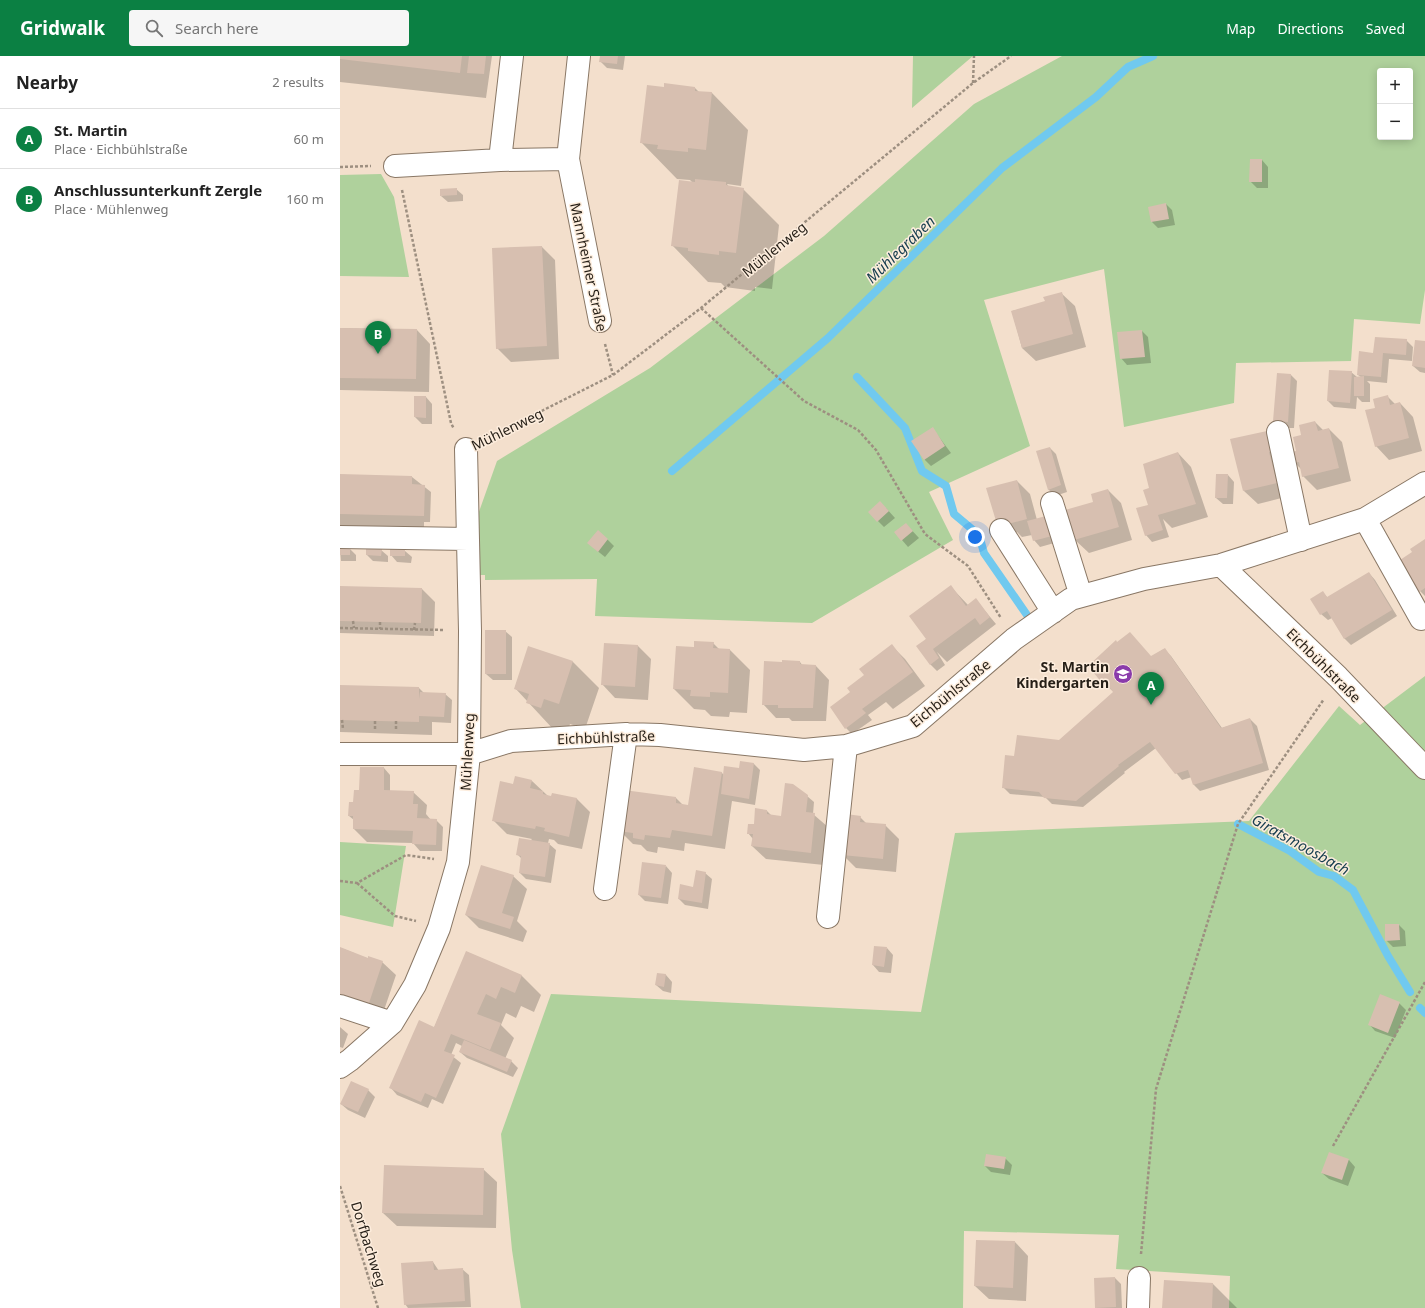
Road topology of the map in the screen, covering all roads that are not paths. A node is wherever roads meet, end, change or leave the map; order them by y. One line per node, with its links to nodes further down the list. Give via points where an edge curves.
1 (512, 56): 4 (street)
2 (579, 56): 3 (street, Mannheimer Straße)
3 (568, 159): 4 (street); 6 (street, Mannheimer Straße)
4 (500, 160): 5 (street)
5 (395, 166)
6 (600, 321)
7 (1278, 432): 15 (street)
8 (466, 449): 14 (street, Mühlenweg)
9 (1425, 483): 11 (street, Eichbühlstraße)
10 (1052, 503): 17 (street)
11 (1365, 519): 15 (street, Eichbühlstraße); 19 (street)
12 (1001, 530): 18 (street)
13 (340, 537): 14 (street)
14 (468, 539): 23 (street, Mühlenweg)
15 (1301, 540): 16 (street, Eichbühlstraße)
16 (1221, 565): 17 (street, Eichbühlstraße, via 1144,579); 24 (street, Eichbühlstraße, via 1338,677)
17 (1081, 596): 18 (street, Eichbühlstraße, via 1071,598)
18 (1053, 612): 21 (street, Eichbühlstraße, via 1014,639 913,726)
19 (1421, 619)
20 (626, 734): 21 (street, Eichbühlstraße, via 660,735 804,750); 23 (street, Eichbühlstraße, via 511,741); 25 (street)
21 (846, 746): 26 (street)
22 (340, 754): 23 (street, Eichbühlstraße)
23 (469, 754): 28 (street, Mühlenweg, via 458,862 439,928 415,985)
24 (1425, 768)
25 (605, 889)
26 (828, 917)
27 (340, 1006): 28 (street)
28 (392, 1023): 29 (street, Mühlenweg)
29 (340, 1067)
30 (1139, 1278): 31 (street)
31 (1138, 1308)

